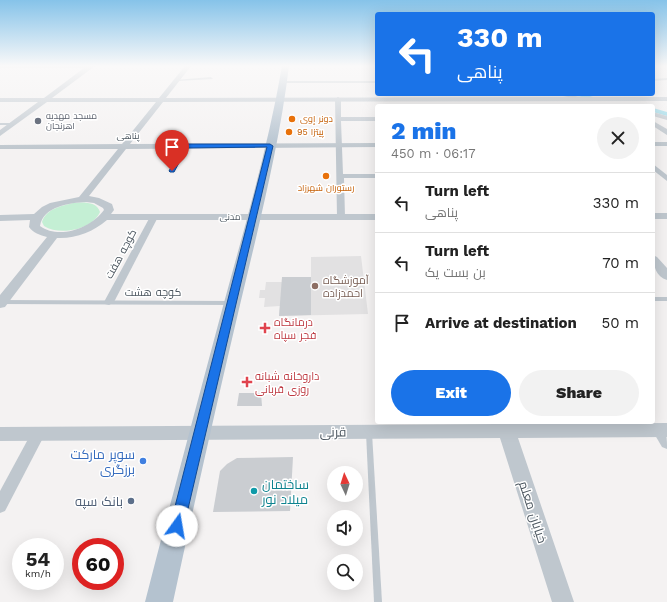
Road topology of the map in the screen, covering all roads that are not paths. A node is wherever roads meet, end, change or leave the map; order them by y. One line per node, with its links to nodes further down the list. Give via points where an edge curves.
1 (54, 94): 14 (street)
2 (166, 94): 7 (street)
3 (282, 94): 8 (main road)
4 (569, 96): 10 (street)
5 (616, 96): 11 (street)
6 (513, 97): 10 (street); 15 (street)
7 (162, 99): 8 (street); 14 (street); 30 (street)
8 (281, 99): 9 (street); 32 (main road)
9 (338, 99): 15 (street); 19 (street)
10 (586, 99): 11 (street)
11 (620, 99): 12 (street); 16 (street)
12 (667, 99)
13 (0, 100): 14 (street)
14 (46, 100): 22 (street)
15 (399, 100)
16 (627, 104)
17 (655, 115): 18 (street)
18 (667, 118)
19 (339, 119): 20 (street); 28 (street)
20 (375, 119)
21 (0, 124): 22 (lane)
22 (14, 124): 25 (street)
23 (655, 124): 24 (street)
24 (667, 133)
25 (0, 134)
26 (655, 144): 27 (street)
27 (667, 144)
28 (340, 145): 29 (street, پناهی); 32 (street, پناهی); 36 (street)
29 (375, 145)
30 (125, 146): 31 (street, پناهی); 33 (street, پناهی); 39 (street)
31 (185, 146): 32 (street, پناهی); 35 (street)
32 (270, 146): 44 (main road)
33 (0, 147)
34 (655, 168): 38 (street)
35 (172, 171)
36 (339, 176): 37 (street); 45 (street)
37 (375, 176)
38 (667, 179)
39 (82, 199): 42 (street, via 103,202 109,210); 48 (street, via 56,204 41,212)
40 (655, 216): 41 (street)
41 (667, 216)
42 (106, 217): 43 (street, مدنی); 49 (street, via 84,230)
43 (154, 217): 44 (street, مدنی); 54 (street, کوچه هفت)
44 (254, 217): 45 (street, مدنی); 55 (main road)
45 (341, 217): 46 (street, مدنی)
46 (375, 217)
47 (0, 218): 48 (street)
48 (36, 218): 49 (street, via 34,227 37,230)
49 (54, 235): 56 (street)
50 (655, 261): 51 (street)
51 (667, 276)
52 (655, 299): 53 (lane)
53 (667, 299)
54 (109, 302): 55 (lane, کوچه هشت); 56 (lane, کوچه هشت)
55 (232, 302): 62 (main road)
56 (0, 303)
57 (506, 426): 58 (street, قرنی); 63 (street, قرنی); 67 (street, خیابان معلم)
58 (389, 427): 59 (street, قرنی)
59 (369, 431): 62 (street, قرنی); 66 (lane)
60 (0, 434): 61 (street, قرنی)
61 (38, 434): 62 (street, قرنی); 64 (street)
62 (199, 434): 65 (main road)
63 (664, 434)
64 (0, 506)
65 (159, 602)
66 (378, 602)
67 (563, 602)

